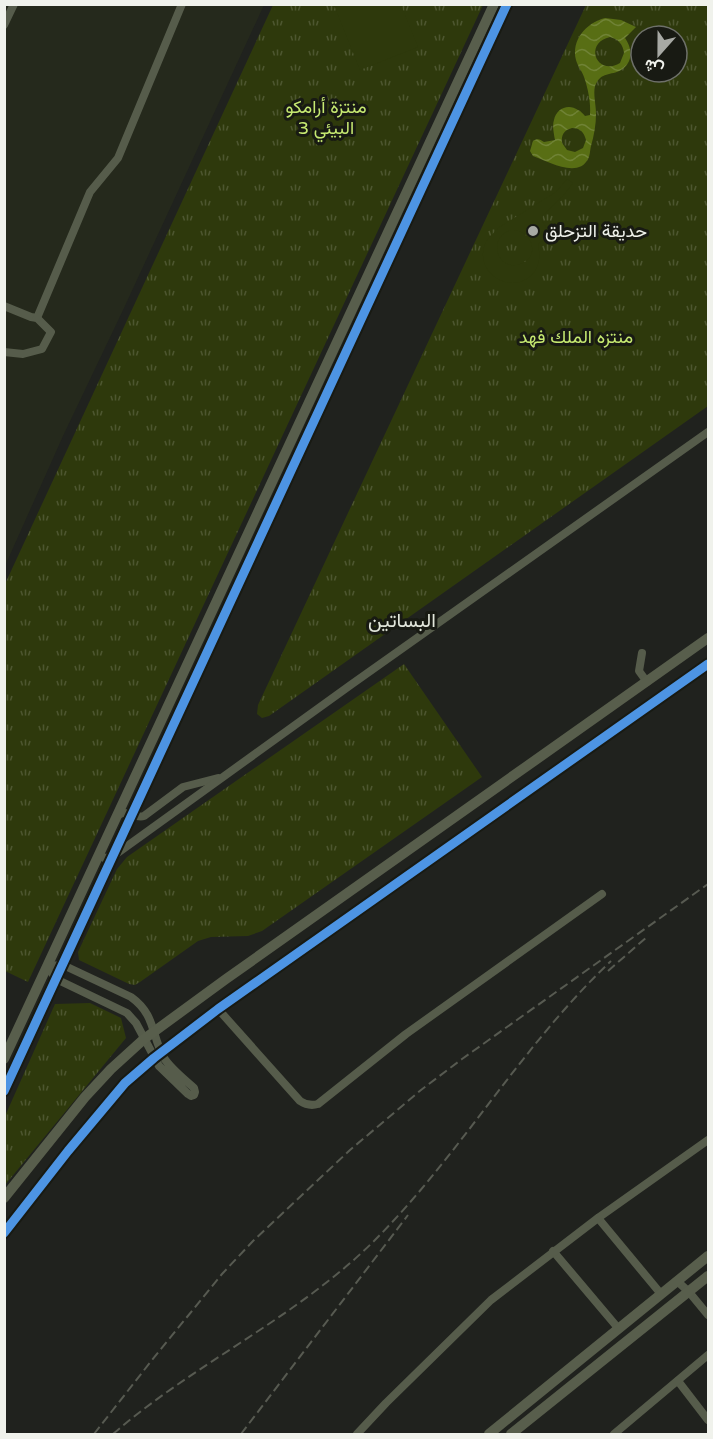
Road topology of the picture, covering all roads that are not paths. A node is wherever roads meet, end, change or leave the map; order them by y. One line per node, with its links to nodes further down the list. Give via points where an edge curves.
1 (14, 4): 5 (street)
2 (182, 4): 11 (street, via 118,158 90,192)
3 (494, 4): 6 (street)
4 (507, 4): 7 (street)
5 (4, 25)
6 (442, 115): 7 (street); 8 (street)
7 (453, 120): 9 (street)
8 (378, 254): 9 (street); 13 (street)
9 (389, 258): 14 (street)
10 (4, 306): 11 (street)
11 (37, 318): 12 (street, via 51,332 42,349 23,354)
12 (4, 351)
13 (306, 408): 14 (street); 16 (street)
14 (318, 413): 17 (street)
15 (708, 432): 24 (street)
16 (243, 546): 17 (street); 22 (street)
17 (254, 551): 23 (street)
18 (708, 639): 21 (street)
19 (642, 653): 21 (street, via 639,671)
20 (708, 664): 33 (street)
21 (647, 682): 34 (street)
22 (160, 725): 23 (street); 26 (street)
23 (171, 730): 25 (street)
24 (223, 777): 25 (street, via 183,787 144,816); 28 (street)
25 (131, 815): 26 (street, via 123,812); 28 (street)
26 (116, 817): 27 (street)
27 (100, 852): 28 (street, via 104,858); 31 (street)
28 (112, 857): 30 (street)
29 (602, 894): 33 (street, via 406,1034 313,1106 300,1101)
30 (63, 964): 31 (street); 32 (street); 34 (street, via 138,1001)
31 (47, 966): 32 (street); 37 (street)
32 (56, 978): 35 (street, via 127,1012); 38 (street)
33 (218, 1009): 36 (street)
34 (154, 1031): 35 (street); 36 (street)
35 (144, 1039): 36 (street); 40 (street, via 85,1097)
36 (158, 1055): 36 (street, via 159,1066 188,1094 194,1095 194,1088); 42 (street, via 125,1083)
37 (4, 1059)
38 (4, 1091)
39 (708, 1140): 41 (street)
40 (4, 1198)
41 (598, 1218): 43 (street); 48 (street)
42 (4, 1233)
43 (553, 1251): 50 (street); 54 (street, via 491,1300)
44 (708, 1256): 46 (street)
45 (708, 1276): 47 (street)
46 (677, 1281): 47 (street); 48 (street)
47 (689, 1292): 49 (street); 56 (street)
48 (661, 1294): 50 (street)
49 (708, 1315)
50 (618, 1328): 55 (street)
51 (708, 1355): 52 (street)
52 (678, 1381): 53 (street); 57 (street)
53 (708, 1420)
54 (357, 1434)
55 (489, 1434)
56 (511, 1434)
57 (614, 1434)

